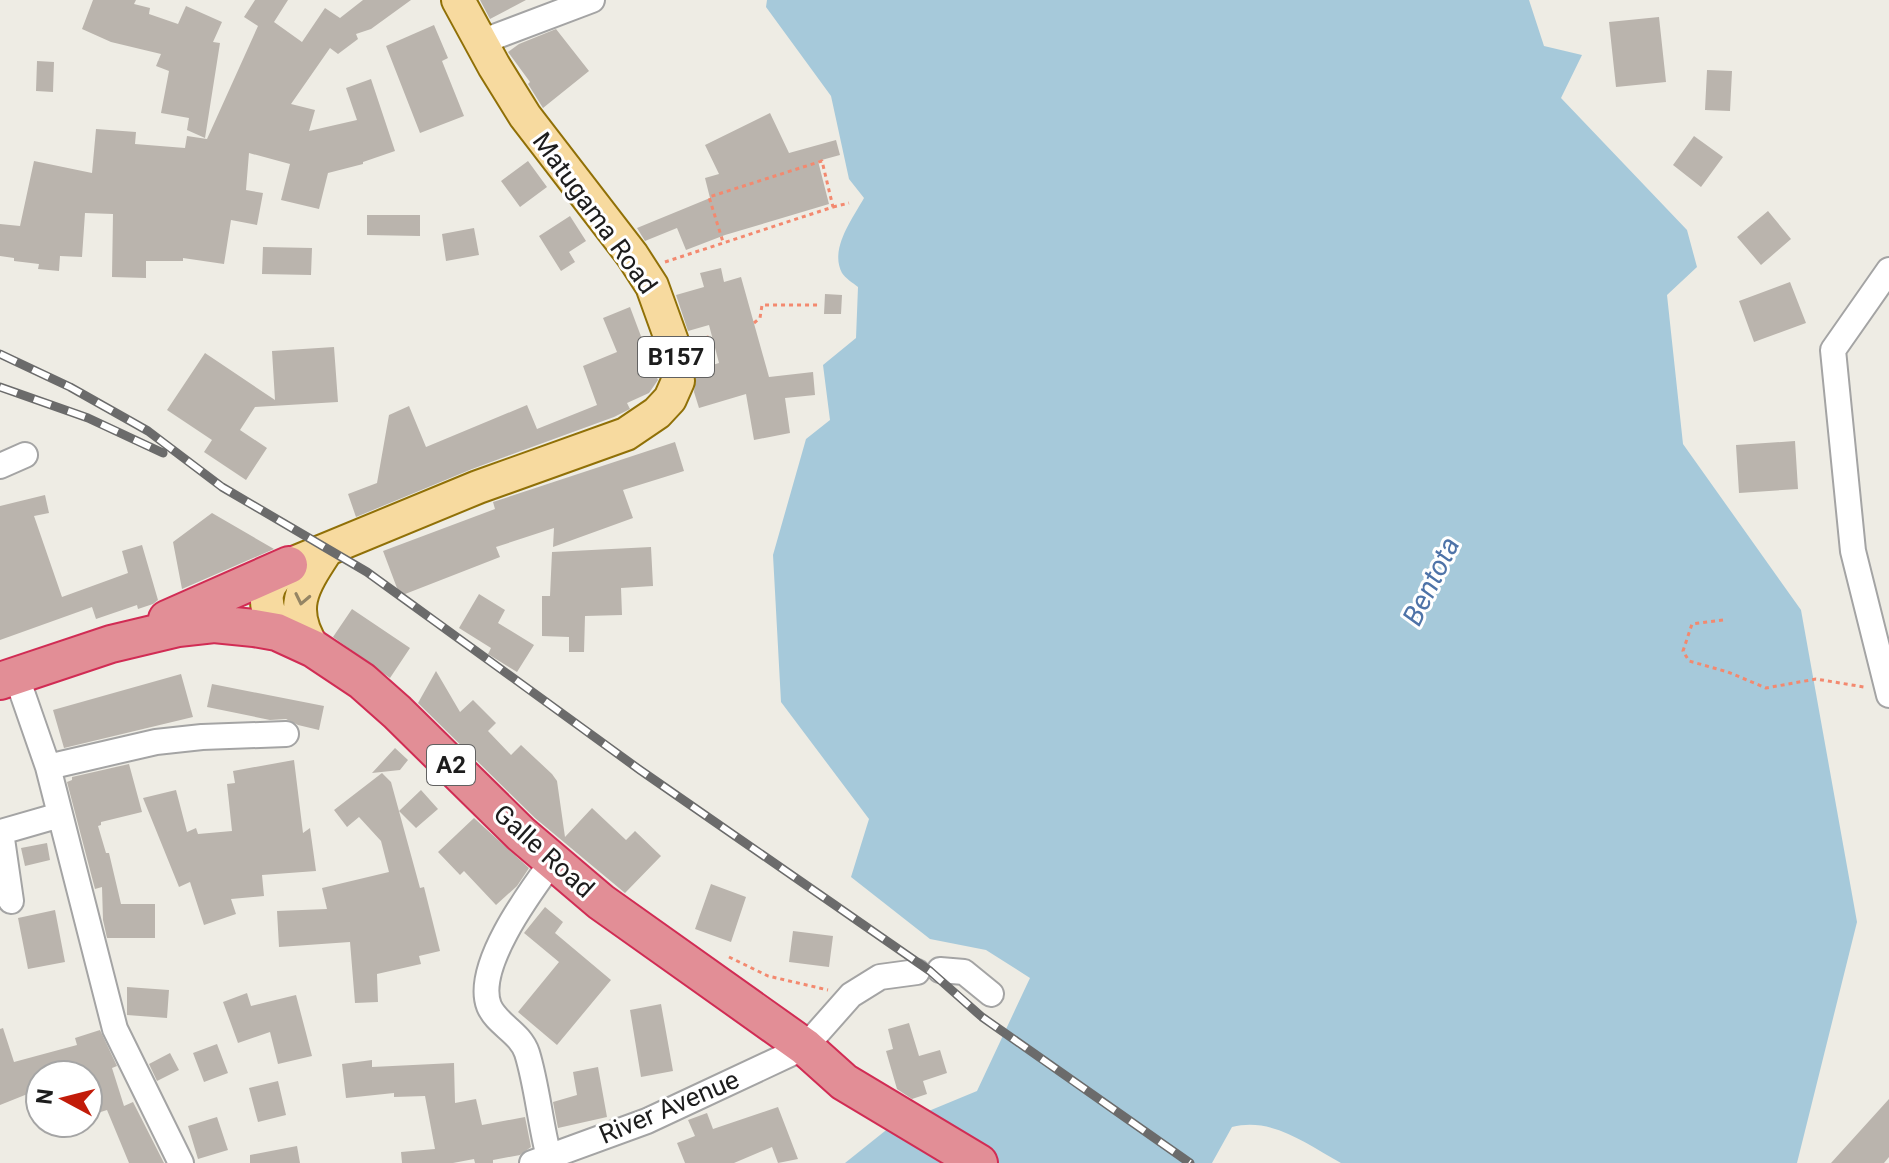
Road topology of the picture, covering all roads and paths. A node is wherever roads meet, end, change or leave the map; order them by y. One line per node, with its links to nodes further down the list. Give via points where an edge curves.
1 (458, 0): 3 (main road, Matugama Road / B157)
2 (592, 0): 3 (street)
3 (481, 42): 7 (main road, Matugama Road / B157, via 525,116)
4 (849, 203): 5 (path)
5 (833, 207): 6 (path); 6 (path, via 822,161 709,197)
6 (723, 242): 7 (path)
7 (642, 269): 13 (main road, Matugama Road / B157, via 678,365 674,391 657,413 603,444 490,482)
8 (1889, 270): 20 (street, via 1833,350 1853,551)
9 (819, 305): 10 (path, via 762,305)
10 (754, 323)
11 (25, 455): 12 (street)
12 (0, 466)
13 (326, 551): 14 (main road, Matugama Road / B157); 18 (main road, one-way to 18, via 300,601 300,622)
14 (289, 565): 16 (main road, via 272,580 266,595); 17 (highway)
15 (1723, 620): 20 (path, via 1692,624 1683,651 1689,661 1766,688 1816,679)
16 (277, 632): 17 (highway, Galle Road / A2, via 214,624); 18 (highway, Galle Road / A2)
17 (111, 644): 19 (highway, Galle Road / A2)
18 (314, 649): 24 (highway, Galle Road / A2, via 397,712)
19 (8, 678): 22 (street)
20 (1888, 693)
21 (286, 734): 22 (street, via 156,742)
22 (48, 767): 23 (street)
23 (60, 815): 25 (street, via 1,832); 31 (street, via 115,1029)
24 (552, 862): 29 (highway, Galle Road / A2); 30 (street, via 516,912 486,990 494,1015 520,1037 527,1054)
25 (11, 901)
26 (726, 956): 28 (path, via 768,976)
27 (991, 994): 28 (street, via 964,972 929,971 880,977)
28 (851, 995): 29 (street)
29 (805, 1047): 30 (street, River Avenue, via 647,1121); 32 (highway, Galle Road / A2, via 844,1082)
30 (540, 1160)
31 (181, 1163)
32 (979, 1163)

